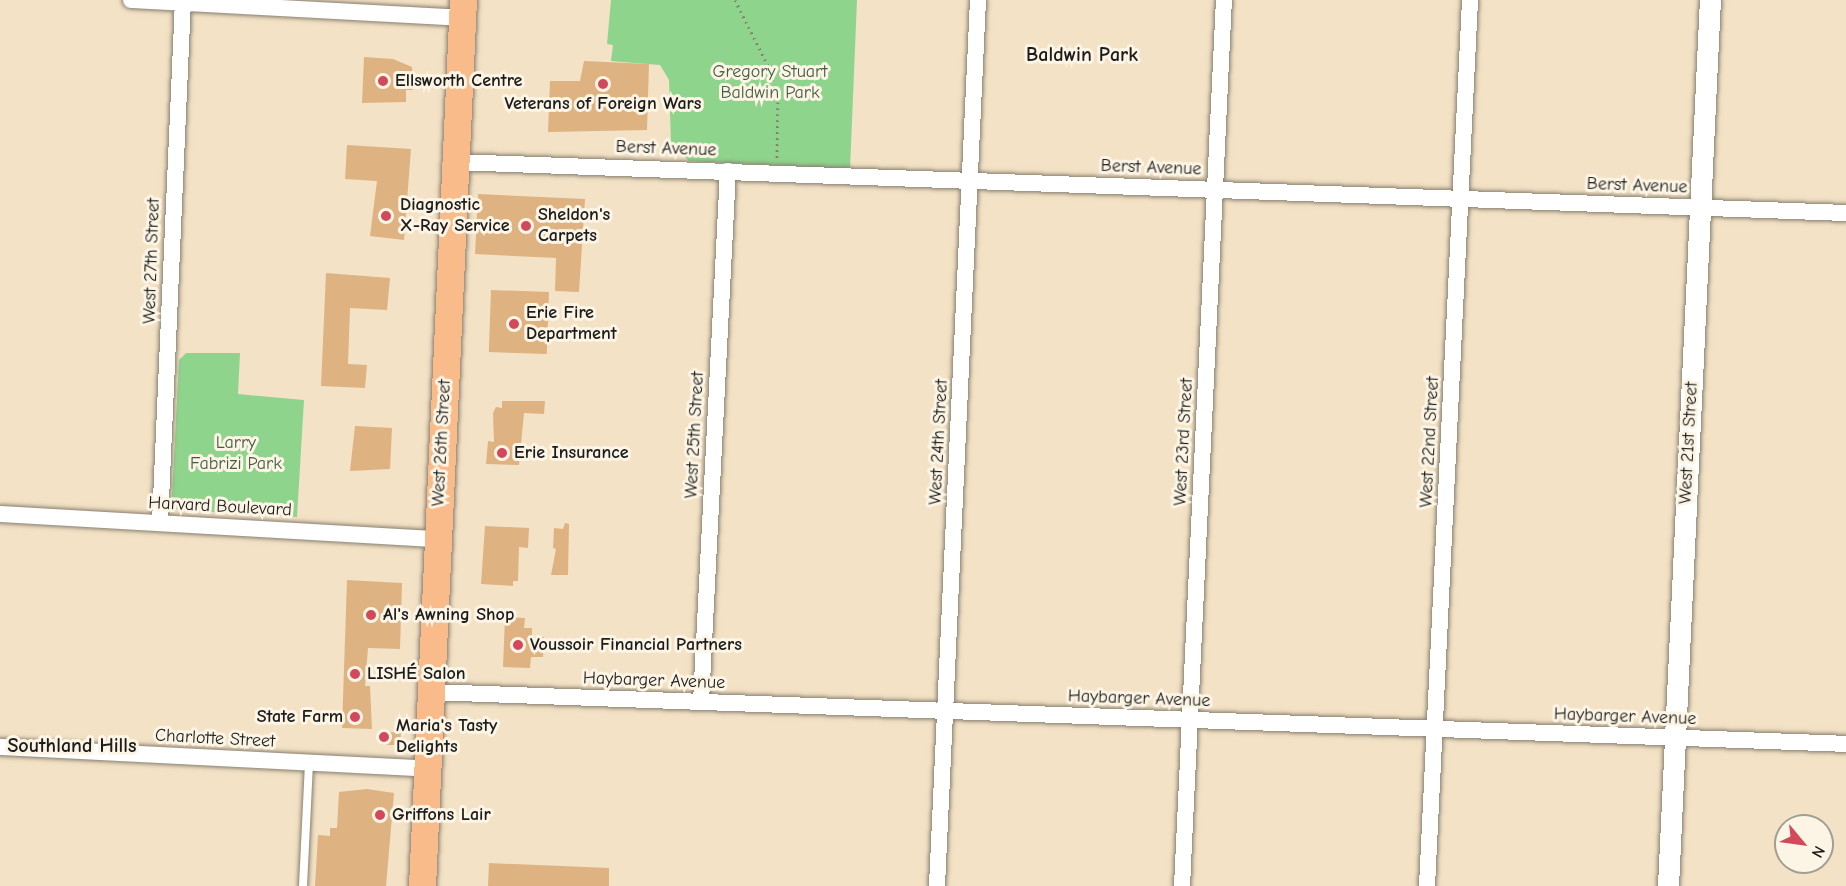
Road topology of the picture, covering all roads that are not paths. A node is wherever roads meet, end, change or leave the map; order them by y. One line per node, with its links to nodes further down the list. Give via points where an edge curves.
1 (131, 0): 6 (street)
2 (978, 0): 10 (street, West 24th Street)
3 (1224, 0): 11 (street, West 23rd Street)
4 (1470, 0): 12 (street, West 22nd Street)
5 (1710, 0): 13 (street, West 21st Street)
6 (183, 2): 7 (street); 16 (street, West 27th Street)
7 (462, 9): 8 (main road, West 26th Street)
8 (455, 162): 9 (street, Berst Avenue); 17 (main road, West 26th Street)
9 (728, 171): 10 (street, Berst Avenue); 19 (street, West 25th Street)
10 (972, 184): 11 (street, Berst Avenue); 20 (street, West 24th Street)
11 (1215, 190): 12 (street, Berst Avenue); 21 (street, West 23rd Street)
12 (1461, 199): 13 (street, Berst Avenue); 22 (street, West 22nd Street)
13 (1700, 208): 14 (street, Berst Avenue); 23 (street, West 21st Street)
14 (1846, 213)
15 (0, 514): 16 (street, Harvard Boulevard)
16 (160, 523): 17 (street, Harvard Boulevard)
17 (438, 539): 18 (main road, West 26th Street)
18 (431, 692): 19 (street, Haybarger Avenue); 27 (main road, West 26th Street)
19 (701, 702): 20 (street, Haybarger Avenue)
20 (945, 711): 21 (street, Haybarger Avenue); 30 (street, West 24th Street)
21 (1191, 720): 22 (street, Haybarger Avenue); 31 (street, West 23rd Street)
22 (1435, 729): 23 (street, Haybarger Avenue); 32 (street, West 22nd Street)
23 (1674, 738): 24 (street, Haybarger Avenue); 33 (street, West 21st Street)
24 (1846, 744)
25 (0, 747): 26 (street, Charlotte Street)
26 (309, 763): 27 (street, Charlotte Street); 28 (lane)
27 (427, 769): 29 (main road, West 26th Street)
28 (303, 886)
29 (422, 886)
30 (937, 886)
31 (1182, 886)
32 (1427, 886)
33 (1668, 886)

